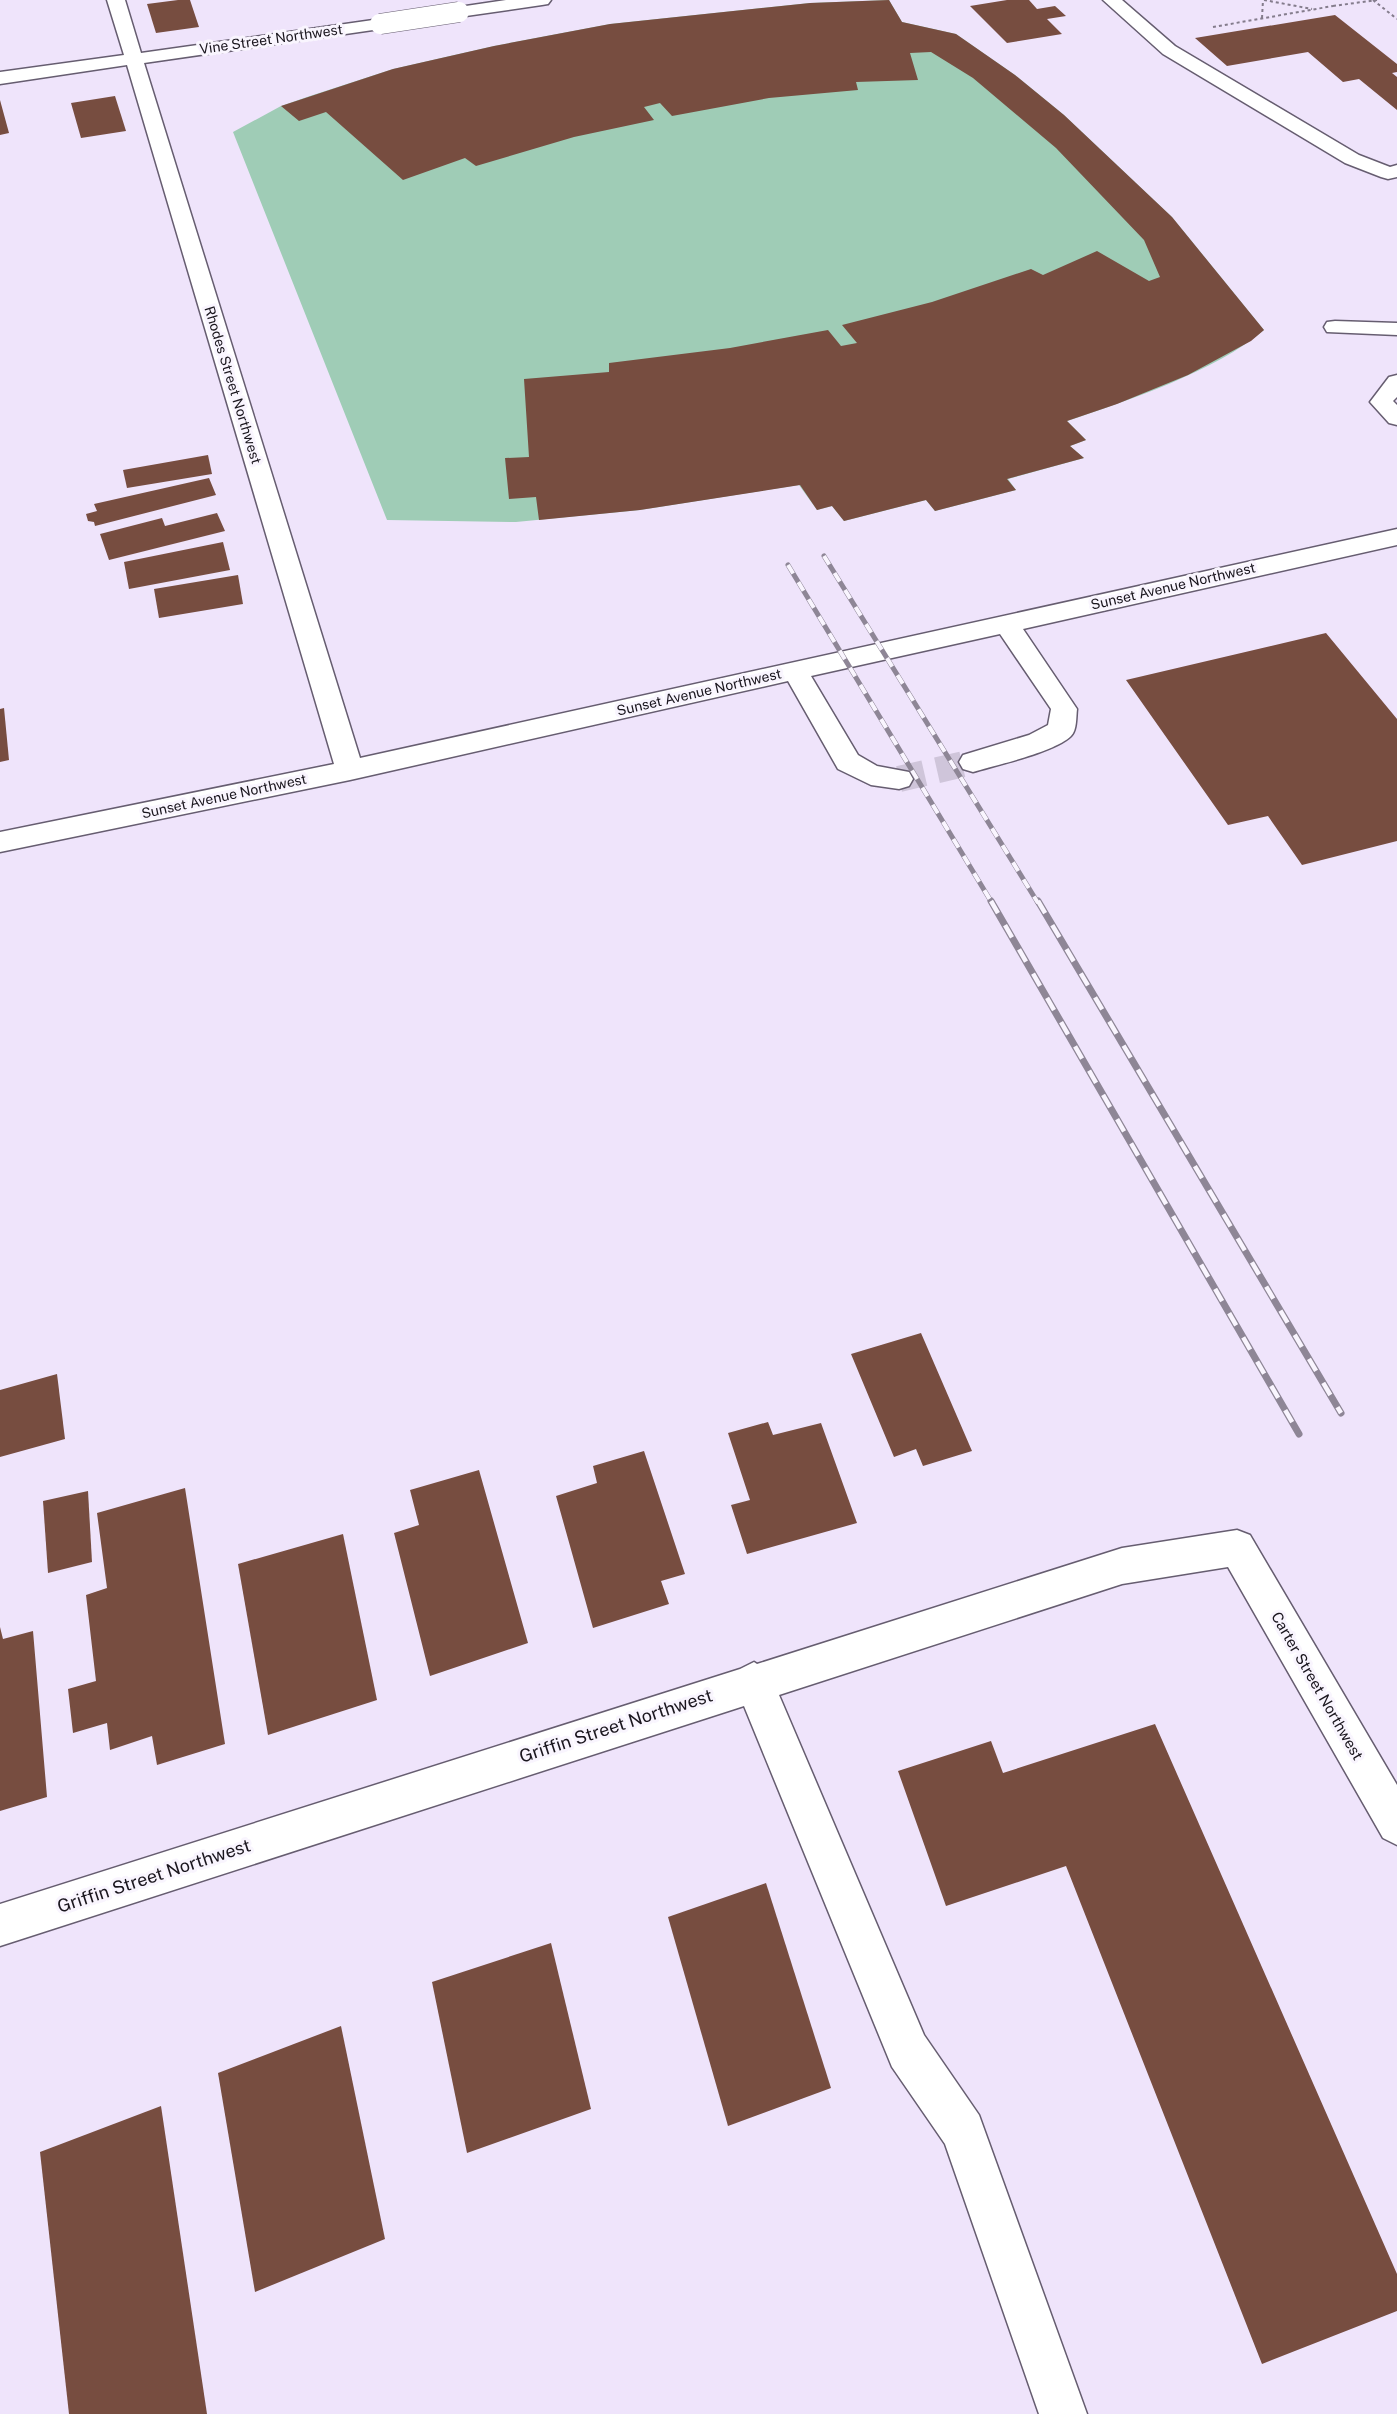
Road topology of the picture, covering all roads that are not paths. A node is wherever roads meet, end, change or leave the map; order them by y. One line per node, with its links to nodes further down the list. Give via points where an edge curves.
1 (116, 0): 4 (street, Rhodes Street Northwest)
2 (543, 0): 4 (street, Vine Street Northwest, bridge)
3 (1112, 0): 6 (street, via 1169,50 1352,159 1388,173)
4 (135, 58): 5 (street, Vine Street Northwest); 15 (street, Rhodes Street Northwest)
5 (0, 78)
6 (1397, 171)
7 (1335, 327): 8 (street)
8 (1397, 329)
9 (1397, 382): 10 (street, via 1381,402)
10 (1397, 418)
11 (1397, 537): 12 (street, Sunset Avenue Northwest)
12 (1006, 623): 13 (street, Sunset Avenue Northwest); 14 (street, via 1064,709 1061,730 1039,742)
13 (795, 671): 15 (street, Sunset Avenue Northwest); 16 (street, via 848,762 871,775)
14 (973, 762)
15 (350, 770): 17 (street, Sunset Avenue Northwest)
16 (899, 779)
17 (0, 842)
18 (1237, 1548): 19 (street, Griffin Street Northwest, via 1122,1566); 20 (street, Carter Street Northwest)
19 (754, 1682): 21 (street, Griffin Street Northwest); 22 (street, via 908,2051 963,2131)
20 (1397, 1824)
21 (0, 1925)
22 (1063, 2414)

